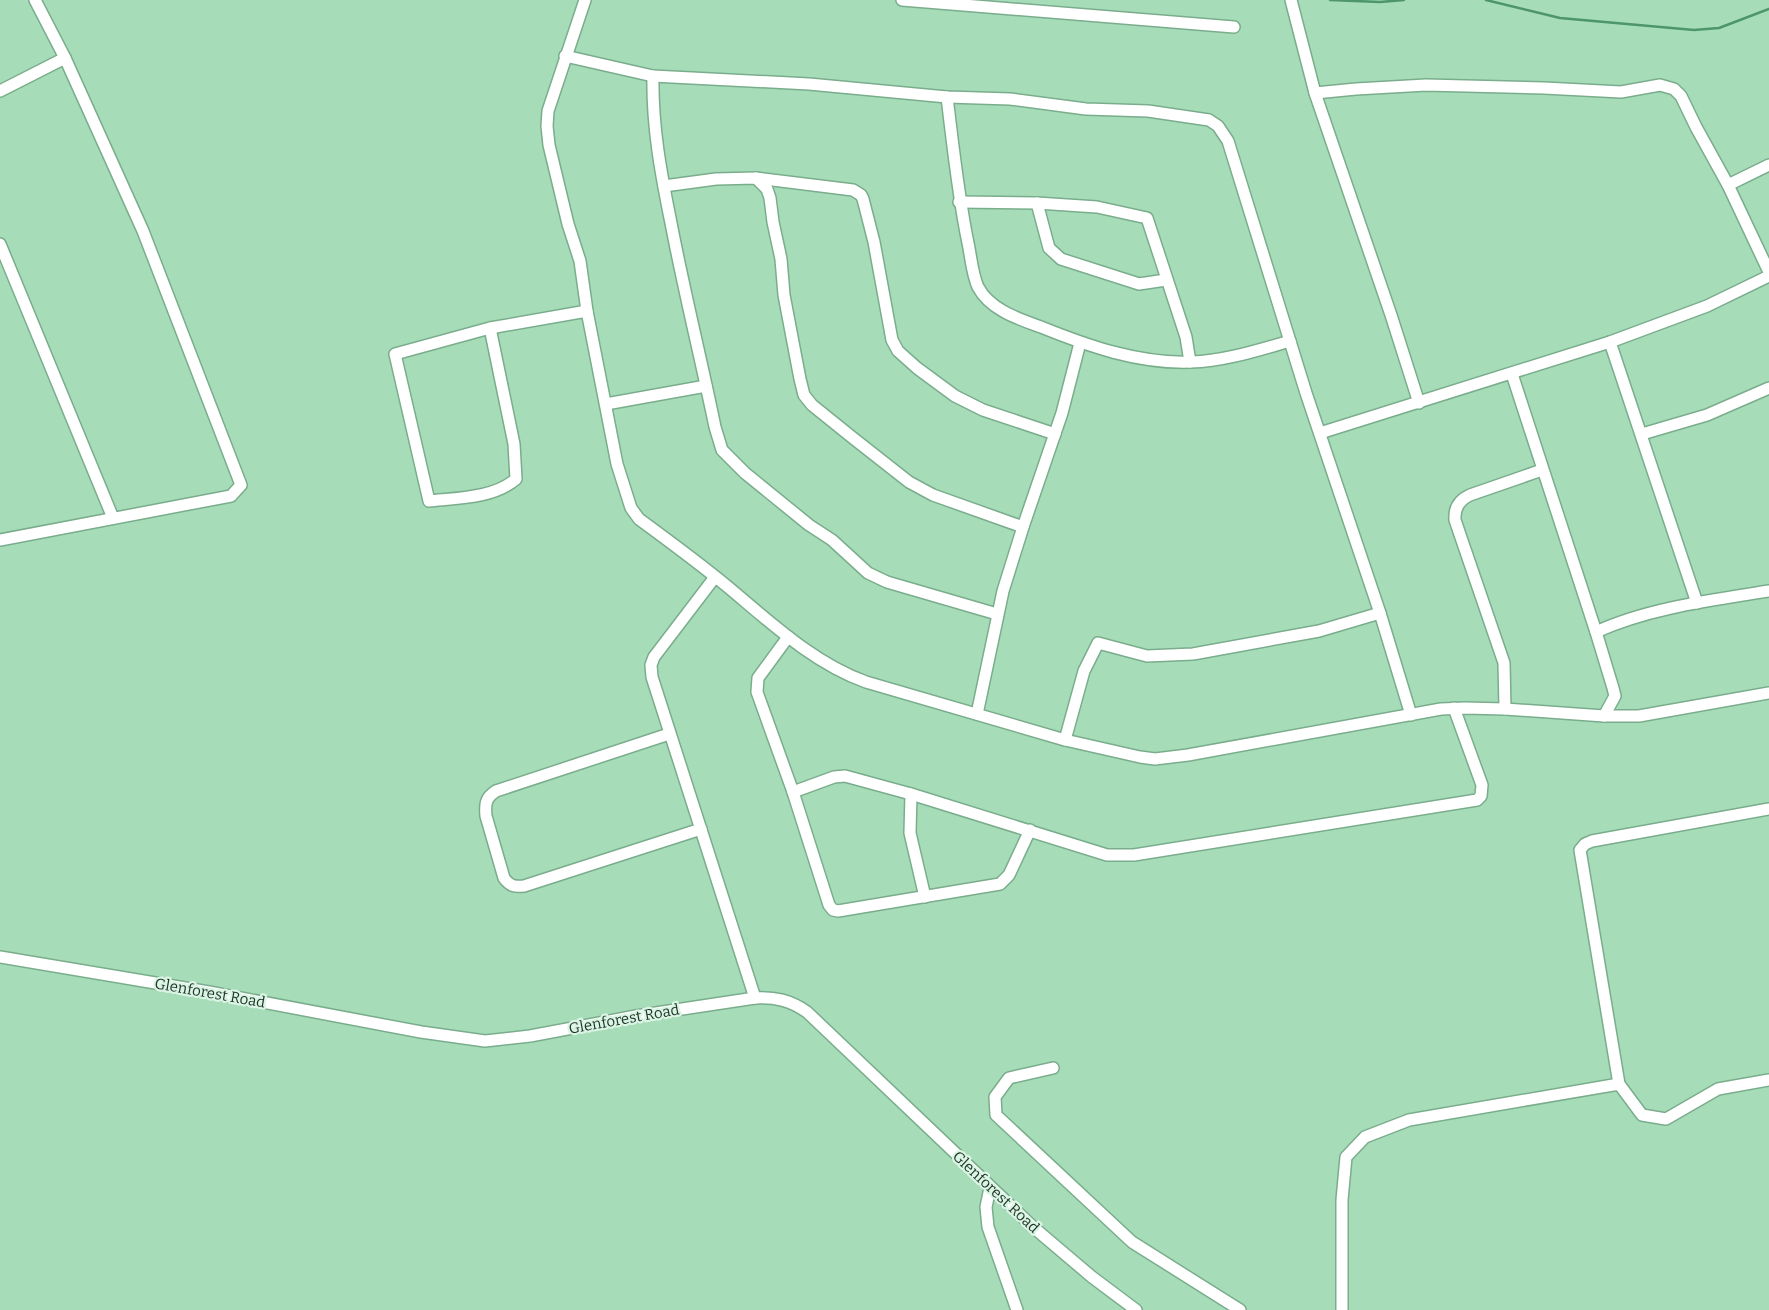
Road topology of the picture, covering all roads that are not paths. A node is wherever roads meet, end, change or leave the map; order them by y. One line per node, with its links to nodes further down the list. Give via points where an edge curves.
1 (35, 0): 7 (street)
2 (585, 0): 6 (street)
3 (902, 0): 5 (street)
4 (1291, 0): 10 (street)
5 (1234, 27)
6 (565, 56): 8 (street); 22 (street, via 548,111 547,126 558,182 580,261)
7 (65, 58): 9 (street); 37 (street, via 143,232 241,485 231,496)
8 (653, 76): 11 (street, via 809,84); 15 (street, via 652,106)
9 (0, 91)
10 (1315, 93): 14 (street, via 1426,85 1621,92 1666,86 1676,90 1680,96); 31 (street)
11 (947, 97): 16 (street); 24 (street, via 1148,111 1214,123 1228,142)
12 (1769, 165): 14 (street)
13 (756, 178): 15 (street); 34 (street, via 853,190 861,195 874,242 887,322 898,352 955,396 983,410); 38 (street, via 767,189 770,198 784,295 800,379 807,399 920,489)
14 (1728, 185): 19 (street)
15 (664, 186): 29 (street)
16 (959, 202): 17 (street); 26 (street, via 973,269 985,296 1009,315)
17 (1037, 203): 21 (street, via 1049,248 1061,259 1139,284); 21 (street, via 1097,207 1147,218)
18 (0, 244): 37 (street)
19 (1769, 272)
20 (1769, 276): 25 (street, via 1707,306)
21 (1166, 280): 27 (street, via 1186,337)
22 (587, 311): 23 (street); 32 (street)
23 (490, 328): 23 (street, via 395,354 430,501 471,497 507,487 516,479 514,444)
24 (1290, 341): 27 (street, via 1218,360); 33 (street)
25 (1610, 342): 28 (street); 35 (street)
26 (1080, 343): 27 (street, via 1132,356); 34 (street)
27 (1190, 362)
28 (1512, 374): 31 (street); 36 (street)
29 (706, 386): 32 (street); 44 (street, via 722,450 745,473 832,540 862,568 887,582)
30 (1769, 388): 35 (street, via 1698,418)
31 (1419, 403): 33 (street)
32 (606, 404): 40 (street, via 617,464 631,508 639,519)
33 (1320, 432): 43 (street)
34 (1055, 434): 38 (street)
35 (1642, 434): 42 (street)
36 (1542, 470): 45 (street); 50 (street, via 1470,494 1460,502 1454,514 1504,663)
37 (113, 518): 39 (street)
38 (1023, 527): 44 (street)
39 (0, 540)
40 (715, 577): 46 (street); 55 (street, via 651,665)
41 (1769, 591): 42 (street)
42 (1697, 603): 45 (street)
43 (1380, 613): 52 (street); 56 (street, via 1319,631 1193,654 1147,656 1098,643 1084,671)
44 (997, 614): 51 (street)
45 (1596, 632): 48 (street)
46 (788, 637): 51 (street, via 851,677); 57 (street, via 758,678 756,687)
47 (1769, 693): 54 (street)
48 (1615, 696): 53 (street); 54 (street)
49 (1454, 708): 50 (street); 52 (street); 61 (street, via 1482,785 1482,796 1471,802 1124,856 1108,855)
50 (1505, 709): 53 (street)
51 (977, 714): 56 (street)
52 (1411, 715): 56 (street, via 1172,758 1140,757)
53 (1604, 716): 54 (street)
54 (1630, 716)
55 (669, 734): 60 (street); 60 (street, via 491,794 486,800 486,816 504,878 515,887 524,886)
56 (1065, 740)
57 (793, 792): 58 (street, via 840,776); 62 (street, via 833,910)
58 (911, 794): 61 (street); 62 (street, via 910,833)
59 (1769, 810): 67 (street, via 1592,841 1580,850)
60 (701, 829): 64 (street)
61 (1030, 830): 62 (street, via 1004,882)
62 (925, 897)
63 (0, 957): 64 (street, Glenforest Road, via 485,1041)
64 (755, 998): 68 (street, Glenforest Road, via 788,1001 807,1012)
65 (1053, 1068): 71 (street, via 1009,1078 995,1097 996,1115 1132,1242)
66 (1769, 1080): 67 (street, via 1718,1089 1666,1119 1642,1115)
67 (1619, 1084): 72 (street, via 1409,1120 1365,1137 1346,1157 1342,1200)
68 (990, 1188): 69 (street, via 986,1207 988,1226); 70 (street, Glenforest Road, via 1065,1255)
69 (1017, 1310)
70 (1136, 1310)
71 (1240, 1310)
72 (1342, 1310)

